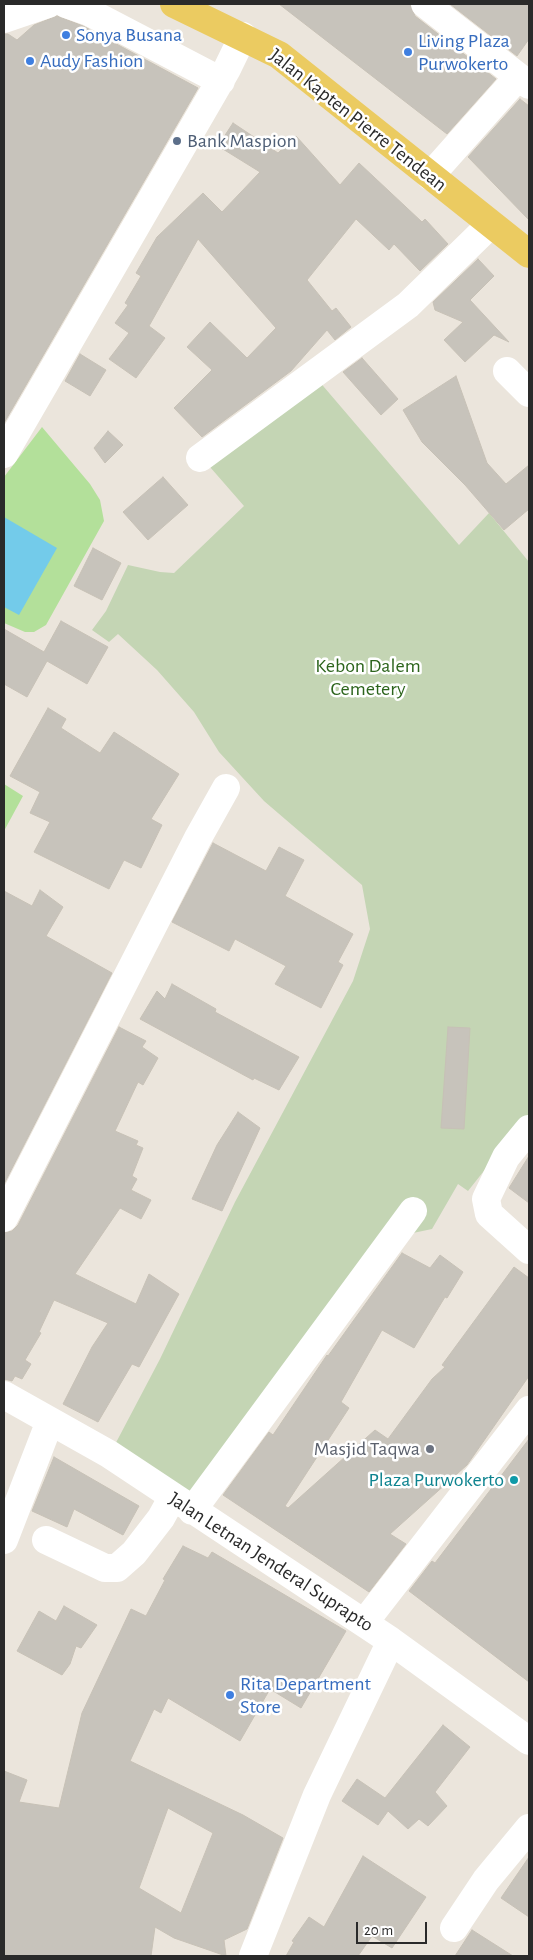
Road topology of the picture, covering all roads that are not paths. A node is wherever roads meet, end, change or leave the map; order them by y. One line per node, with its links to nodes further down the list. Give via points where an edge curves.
1 (48, 4): 5 (street)
2 (66, 4): 7 (street, via 89,12)
3 (174, 4): 6 (main road, Jalan Kapten Pierre Tendean)
4 (424, 4): 8 (street)
5 (4, 20)
6 (243, 36): 7 (street); 9 (main road, Jalan Kapten Pierre Tendean, via 279,55)
7 (220, 81): 14 (street)
8 (524, 81): 9 (street)
9 (430, 176): 10 (main road, Jalan Kapten Pierre Tendean)
10 (491, 224): 11 (main road, Jalan Kapten Pierre Tendean); 15 (street, via 408,305)
11 (529, 254)
12 (507, 371): 13 (street)
13 (529, 393)
14 (4, 454)
15 (200, 458)
16 (226, 788): 19 (street)
17 (529, 1129): 20 (street, via 506,1157 486,1199 489,1214)
18 (413, 1211): 24 (street)
19 (4, 1218)
20 (529, 1250)
21 (4, 1395): 23 (street, Jalan Letnan Jenderal Suprapto)
22 (529, 1410): 27 (street)
23 (50, 1421): 24 (street, Jalan Letnan Jenderal Suprapto, via 109,1454); 25 (street)
24 (182, 1504): 26 (street, via 161,1518 134,1553 117,1568 105,1568); 27 (street, Jalan Letnan Jenderal Suprapto)
25 (4, 1540)
26 (46, 1540)
27 (364, 1623): 28 (street, Jalan Letnan Jenderal Suprapto)
28 (391, 1641): 29 (street, Jalan Letnan Jenderal Suprapto); 32 (street, via 317,1795)
29 (529, 1741)
30 (529, 1828): 31 (street, via 486,1880)
31 (454, 1928)
32 (253, 1956)

